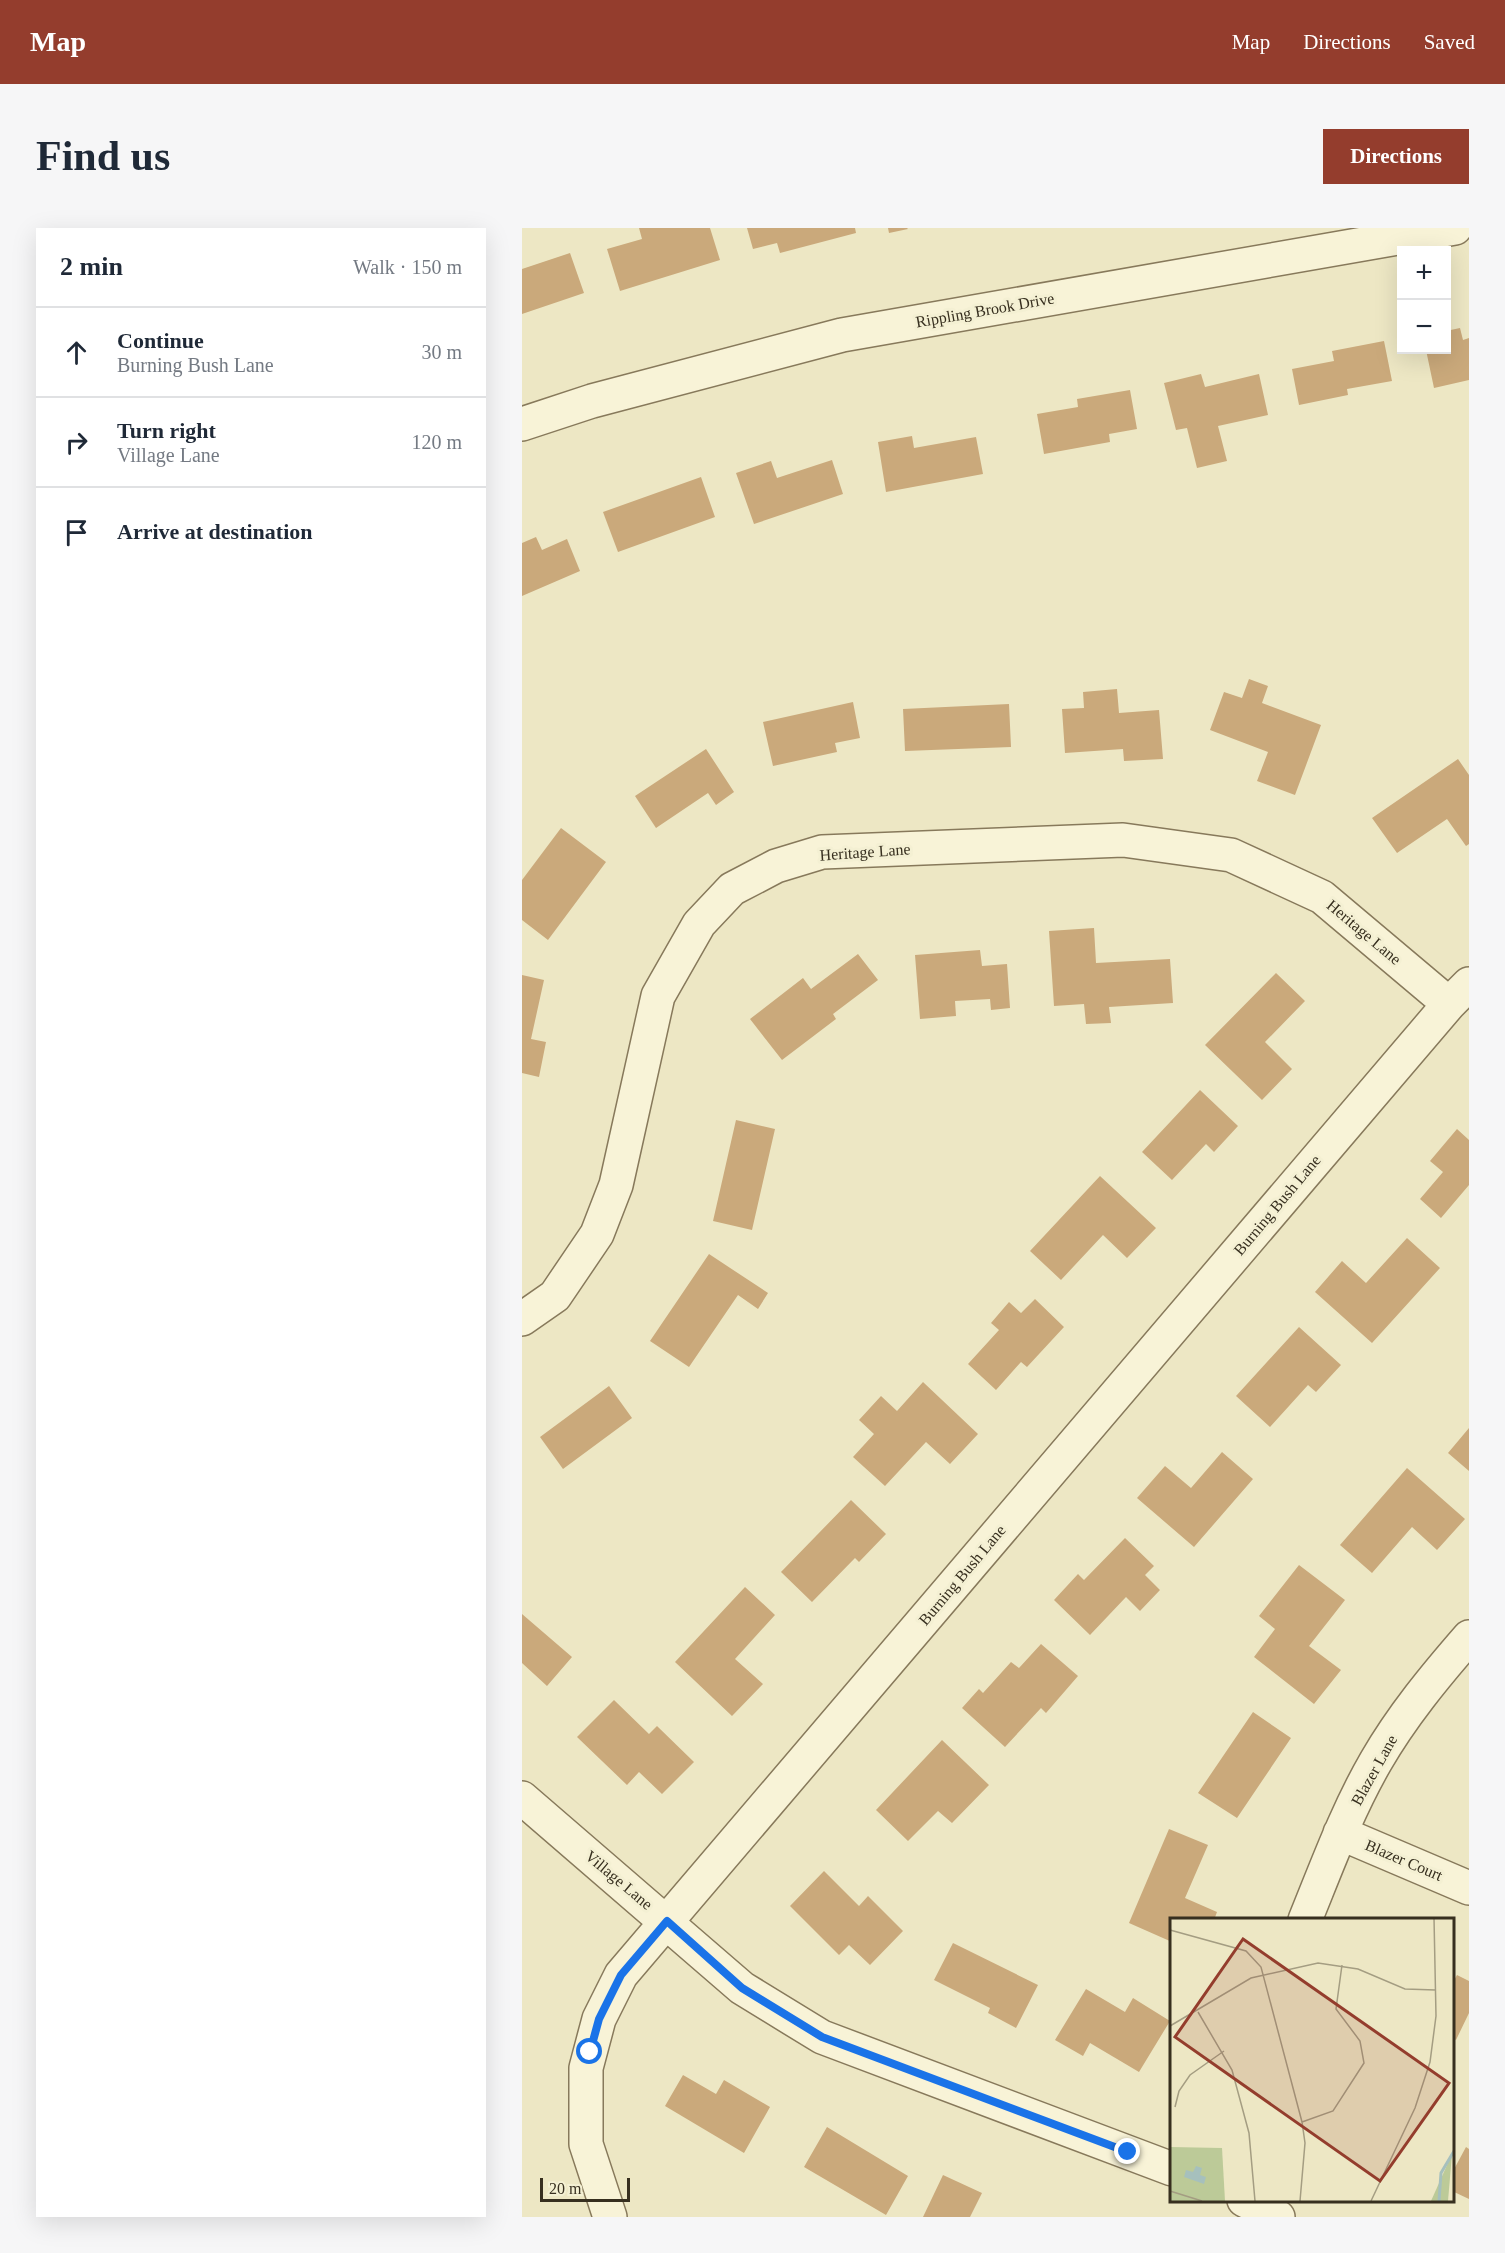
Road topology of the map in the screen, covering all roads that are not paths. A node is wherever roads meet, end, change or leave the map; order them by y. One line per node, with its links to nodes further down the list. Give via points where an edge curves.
1 (1455, 228): 2 (street, Rippling Brook Drive, via 842,335 592,401)
2 (522, 424)
3 (1459, 994): 4 (street, Heritage Lane, via 1322,897 1231,855 1123,840 822,852 776,866 732,890 699,924 664,985 658,996 616,1185 597,1234 555,1296); 10 (street, Burning Bush Lane)
4 (522, 1319)
5 (1469, 1637): 7 (street, Blazer Lane, via 1421,1693 1376,1761)
6 (522, 1798): 10 (street, Village Lane)
7 (1340, 1833): 8 (street, Blazer Court); 9 (street, Blazer Lane)
8 (1469, 1888)
9 (1306, 1918)
10 (667, 1921): 11 (street, Village Lane, via 742,1988 822,2037); 13 (street, Burning Bush Lane, via 621,1975 599,2019 586,2068 586,2144)
11 (1170, 2168)
12 (1248, 2202): 14 (street)
13 (610, 2217)
14 (1278, 2217)

